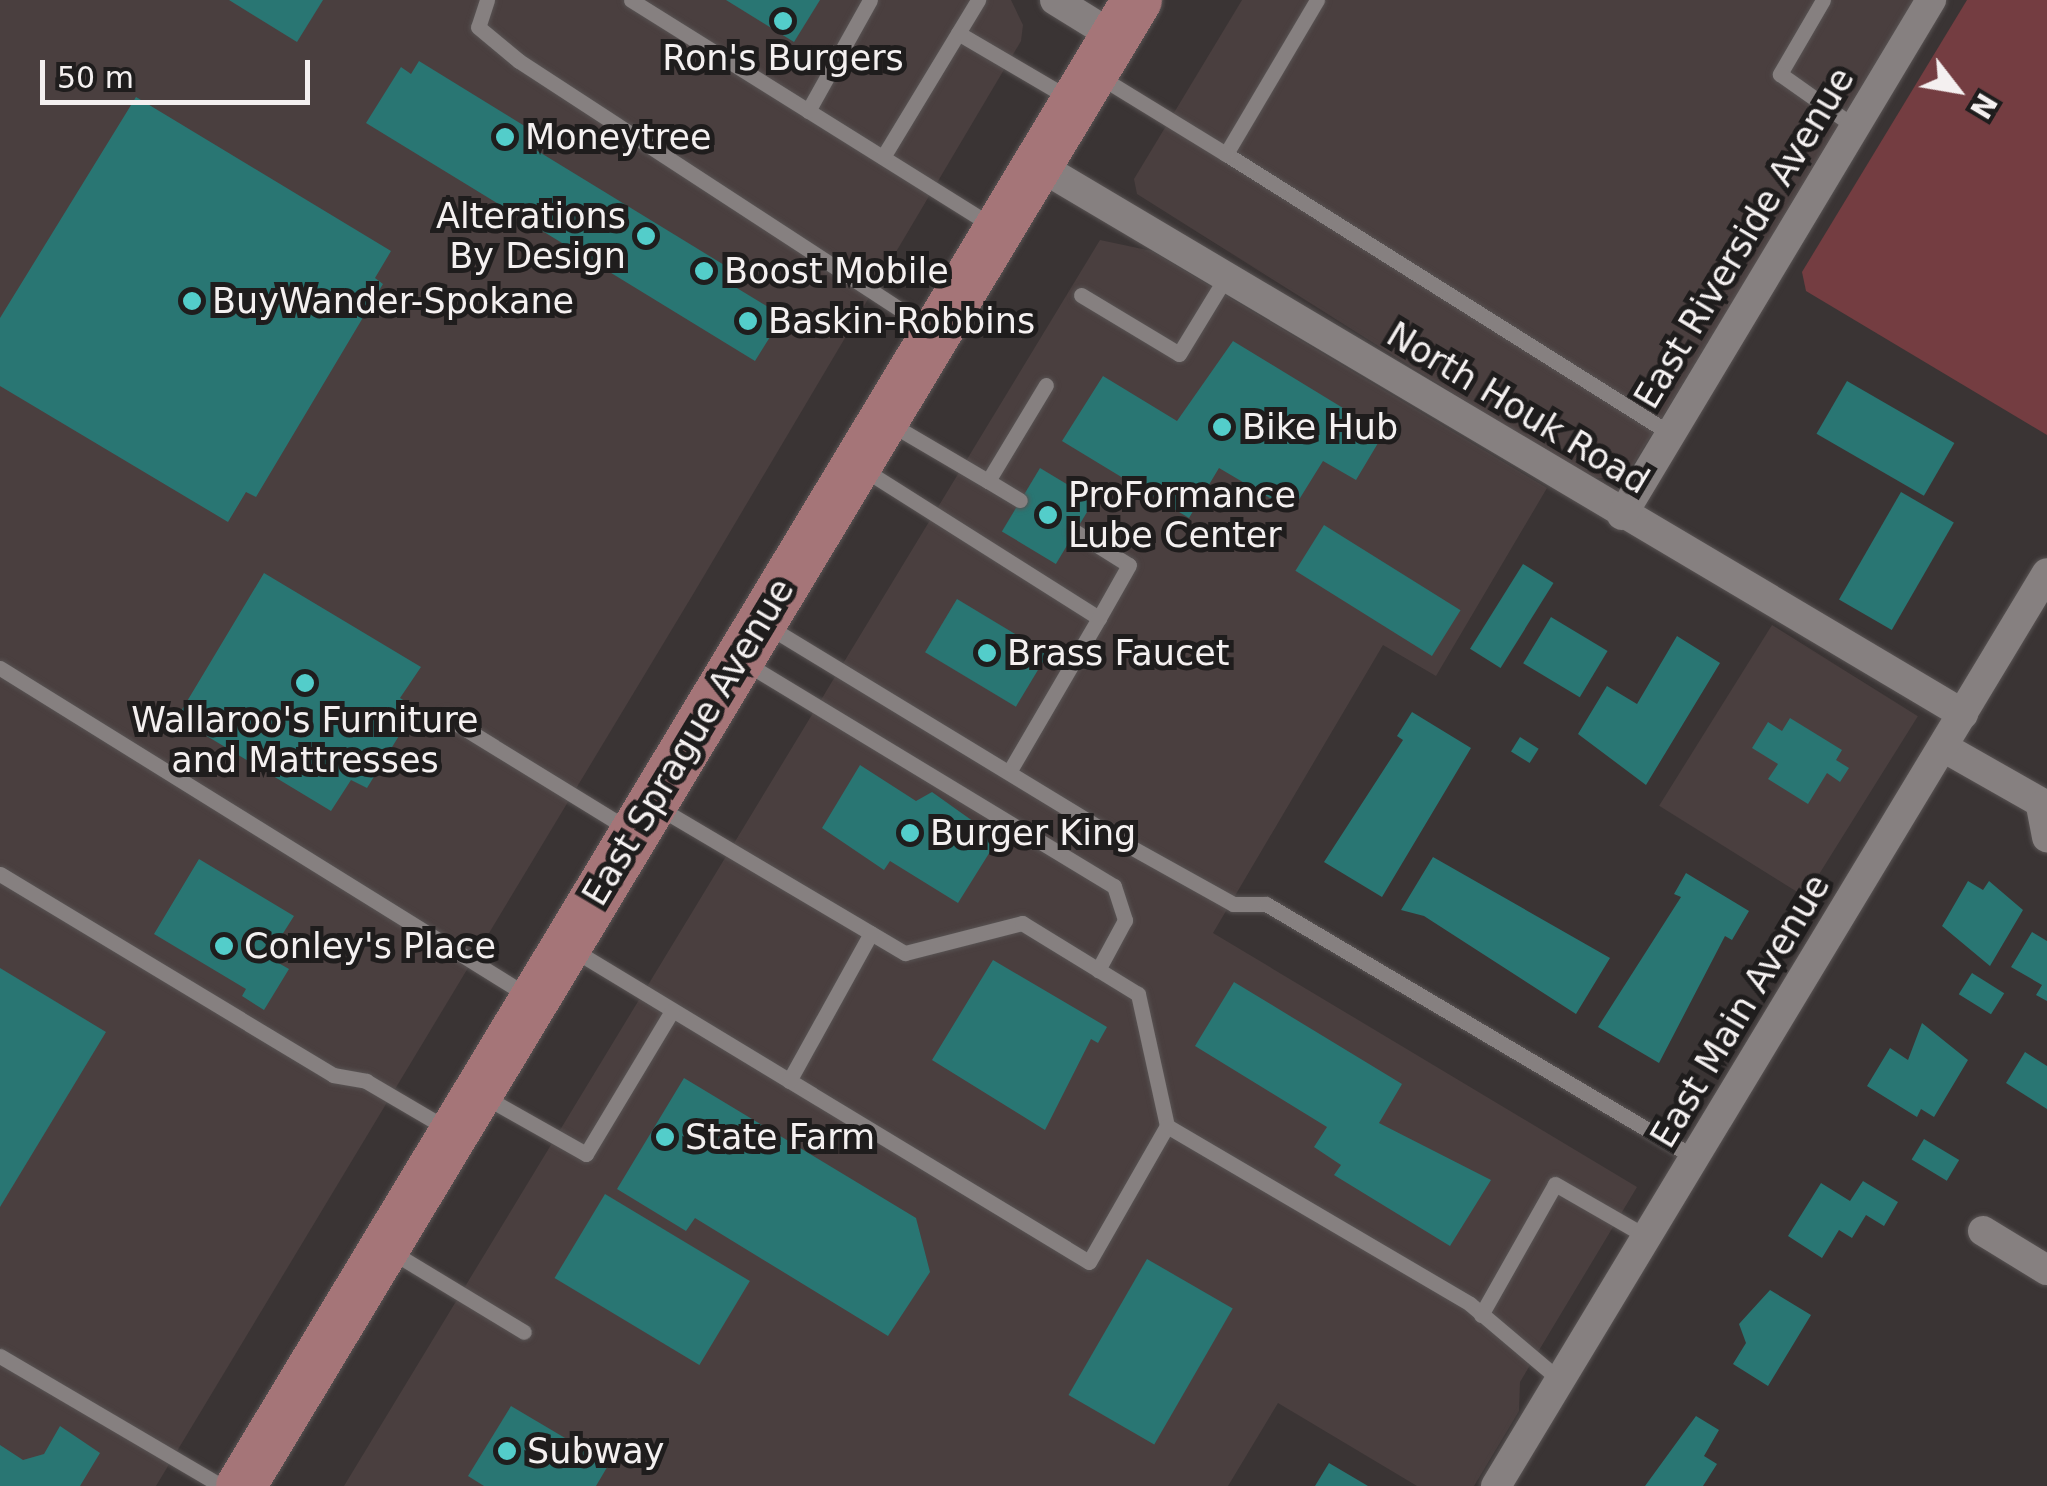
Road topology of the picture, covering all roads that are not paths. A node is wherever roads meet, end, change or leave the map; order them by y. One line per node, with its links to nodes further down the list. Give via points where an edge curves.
1 (487, 0): 19 (lane, via 478,27 519,61)
2 (631, 0): 11 (lane)
3 (870, 0): 11 (lane)
4 (978, 0): 9 (lane)
5 (1054, 0): 10 (street)
6 (1318, 0): 13 (lane)
7 (1822, 0): 12 (lane, via 1780,74)
8 (1931, 0): 12 (street, East Riverside Avenue)
9 (958, 33): 10 (lane); 14 (lane)
10 (1105, 53): 13 (lane); 15 (main road, East Sprague Avenue)
11 (808, 111): 14 (lane)
12 (1855, 126): 22 (street, East Riverside Avenue)
13 (1226, 154): 22 (lane)
14 (883, 158): 16 (lane)
15 (1036, 164): 16 (main road, East Sprague Avenue); 17 (street, North Houk Road)
16 (997, 229): 19 (main road, East Sprague Avenue)
17 (1226, 277): 18 (lane, via 1180,354); 26 (street, North Houk Road)
18 (1081, 295)
19 (935, 332): 21 (main road, East Sprague Avenue)
20 (1046, 385): 24 (lane)
21 (882, 420): 23 (main road, East Sprague Avenue); 24 (lane)
22 (1670, 434): 26 (street, East Riverside Avenue)
23 (856, 464): 29 (lane); 30 (main road, East Sprague Avenue)
24 (988, 481): 25 (lane)
25 (1020, 500)
26 (1622, 516): 32 (street, North Houk Road)
27 (1076, 532): 29 (lane, via 1129,564)
28 (2047, 573): 32 (street, East Main Avenue)
29 (1099, 618): 35 (lane)
30 (750, 640): 35 (lane); 37 (main road, East Sprague Avenue); 42 (lane, via 1114,886 1125,920)
31 (0, 668): 43 (lane)
32 (1963, 714): 34 (street, East Main Avenue)
33 (446, 718): 37 (lane)
34 (1943, 747): 36 (street); 48 (street, East Main Avenue)
35 (1008, 772): 48 (lane, via 1233,904 1266,904)
36 (2044, 806): 38 (street)
37 (643, 818): 40 (lane); 41 (main road, East Sprague Avenue)
38 (2047, 837)
39 (0, 874): 46 (lane, via 333,1075)
40 (871, 933): 42 (lane, via 904,952 1022,923); 45 (lane)
41 (566, 945): 43 (main road, East Sprague Avenue); 44 (lane)
42 (1098, 970): 47 (lane, via 1138,994)
43 (534, 1000): 46 (main road, East Sprague Avenue)
44 (672, 1011): 45 (lane); 46 (lane, via 586,1154)
45 (788, 1081): 47 (lane, via 1088,1262)
46 (465, 1113): 51 (main road, East Sprague Avenue)
47 (1167, 1126): 53 (lane)
48 (1695, 1158): 50 (street, East Main Avenue)
49 (1983, 1231): 52 (street)
50 (1647, 1237): 53 (lane, via 1556,1184); 56 (street, East Main Avenue)
51 (384, 1247): 54 (lane); 58 (main road, East Sprague Avenue)
52 (2047, 1270)
53 (1481, 1315): 56 (lane)
54 (524, 1332)
55 (0, 1356): 57 (lane)
56 (1560, 1380): 59 (street, East Main Avenue)
57 (222, 1486)
58 (241, 1486)
59 (1496, 1486)

